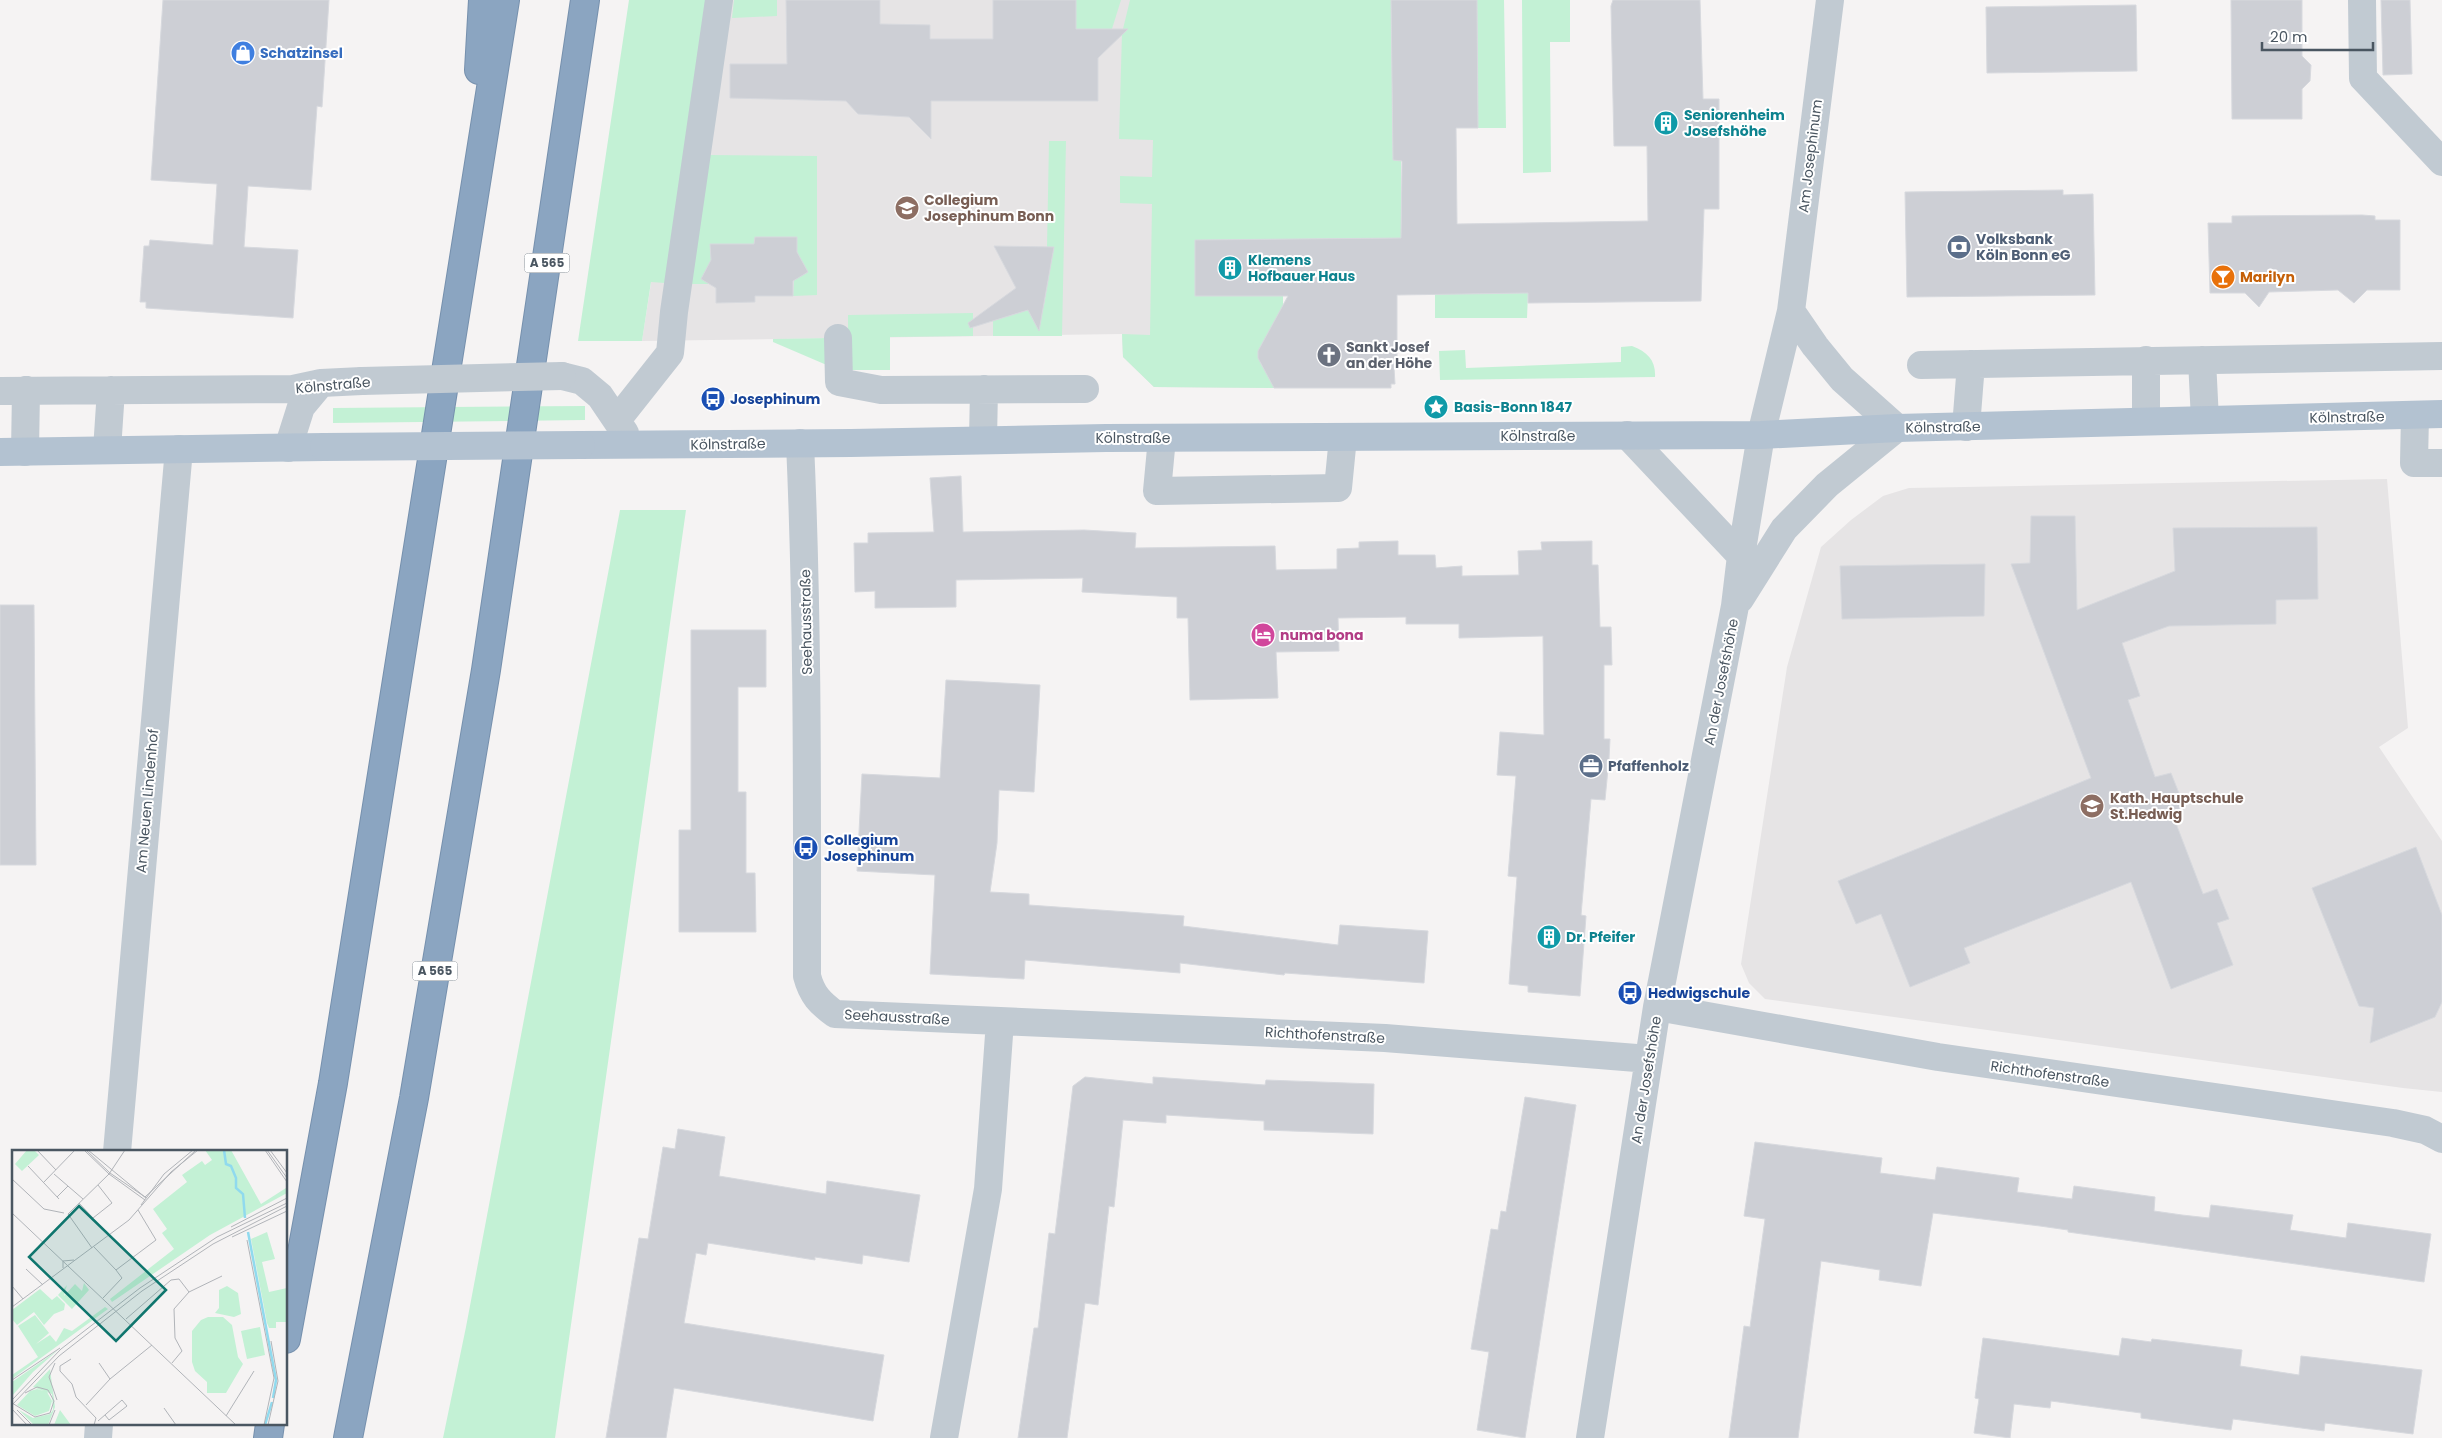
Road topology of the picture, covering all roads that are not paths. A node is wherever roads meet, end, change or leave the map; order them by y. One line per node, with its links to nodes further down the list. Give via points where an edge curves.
1 (483, 0): 8 (highway)
2 (505, 0): 8 (highway)
3 (585, 0): 48 (highway, A 565, via 486,670 414,1098)
4 (719, 0): 23 (street, via 670,353)
5 (1830, 0): 9 (street, Am Josephinum)
6 (2362, 0): 7 (street, via 2363,78)
7 (2442, 162)
8 (470, 221): 47 (highway, via 334,1074)
9 (1791, 311): 27 (street, via 1842,379); 29 (street, Am Josephinum)
10 (838, 338): 17 (street, via 839,382 881,390)
11 (2442, 356): 13 (street)
12 (2146, 360): 13 (street); 14 (street); 25 (street)
13 (2202, 360): 24 (street)
14 (1971, 364): 15 (street); 26 (street)
15 (1921, 365)
16 (321, 383): 20 (street, Kölnstraße, via 294,389); 23 (street, Kölnstraße, bridge, via 562,376 582,381 600,396); 35 (street, via 301,407)
17 (984, 389): 18 (street); 32 (street)
18 (1085, 389)
19 (13, 390): 20 (street, Kölnstraße); 38 (street)
20 (111, 390): 36 (street)
21 (2442, 414): 22 (main road, Kölnstraße)
22 (2415, 415): 24 (main road, Kölnstraße); 39 (street, via 2414,463)
23 (616, 420): 34 (street, Kölnstraße)
24 (2205, 420): 25 (main road, Kölnstraße)
25 (2146, 421): 26 (main road, Kölnstraße)
26 (1966, 427): 27 (main road, Kölnstraße)
27 (1897, 428): 29 (main road, Kölnstraße); 41 (street, An der Josefshöhe, via 1827,485 1784,529)
28 (1627, 435): 29 (main road, Kölnstraße); 30 (main road, Kölnstraße); 40 (street)
29 (1762, 435): 40 (street, An der Josefshöhe)
30 (1343, 437): 31 (main road, Kölnstraße); 31 (street, via 1338,488 1157,490)
31 (1162, 438): 32 (main road, Kölnstraße)
32 (983, 440): 33 (main road, Kölnstraße)
33 (800, 443): 34 (main road, Kölnstraße); 43 (street, Seehausstraße, via 807,628 807,976 810,988 818,1002 835,1014)
34 (633, 445): 35 (main road, Kölnstraße, bridge)
35 (288, 448): 37 (main road, Kölnstraße)
36 (107, 450): 37 (main road, Kölnstraße); 38 (main road, Kölnstraße)
37 (179, 450): 46 (street, Am Neuen Lindenhof)
38 (13, 452)
39 (2442, 463)
40 (1741, 556): 41 (street, An der Josefshöhe)
41 (1735, 606): 42 (street, An der Josefshöhe)
42 (1657, 1007): 44 (street, An der Josefshöhe); 45 (street, Richthofenstraße, via 1938,1057 2392,1123 2425,1130)
43 (1000, 1021): 44 (street, Richthofenstraße, via 1385,1038); 49 (street, via 988,1189)
44 (1649, 1059): 50 (street, An der Josefshöhe)
45 (2442, 1139)
46 (117, 1150)
47 (288, 1328)
48 (348, 1438)
49 (944, 1438)
50 (1590, 1438)

